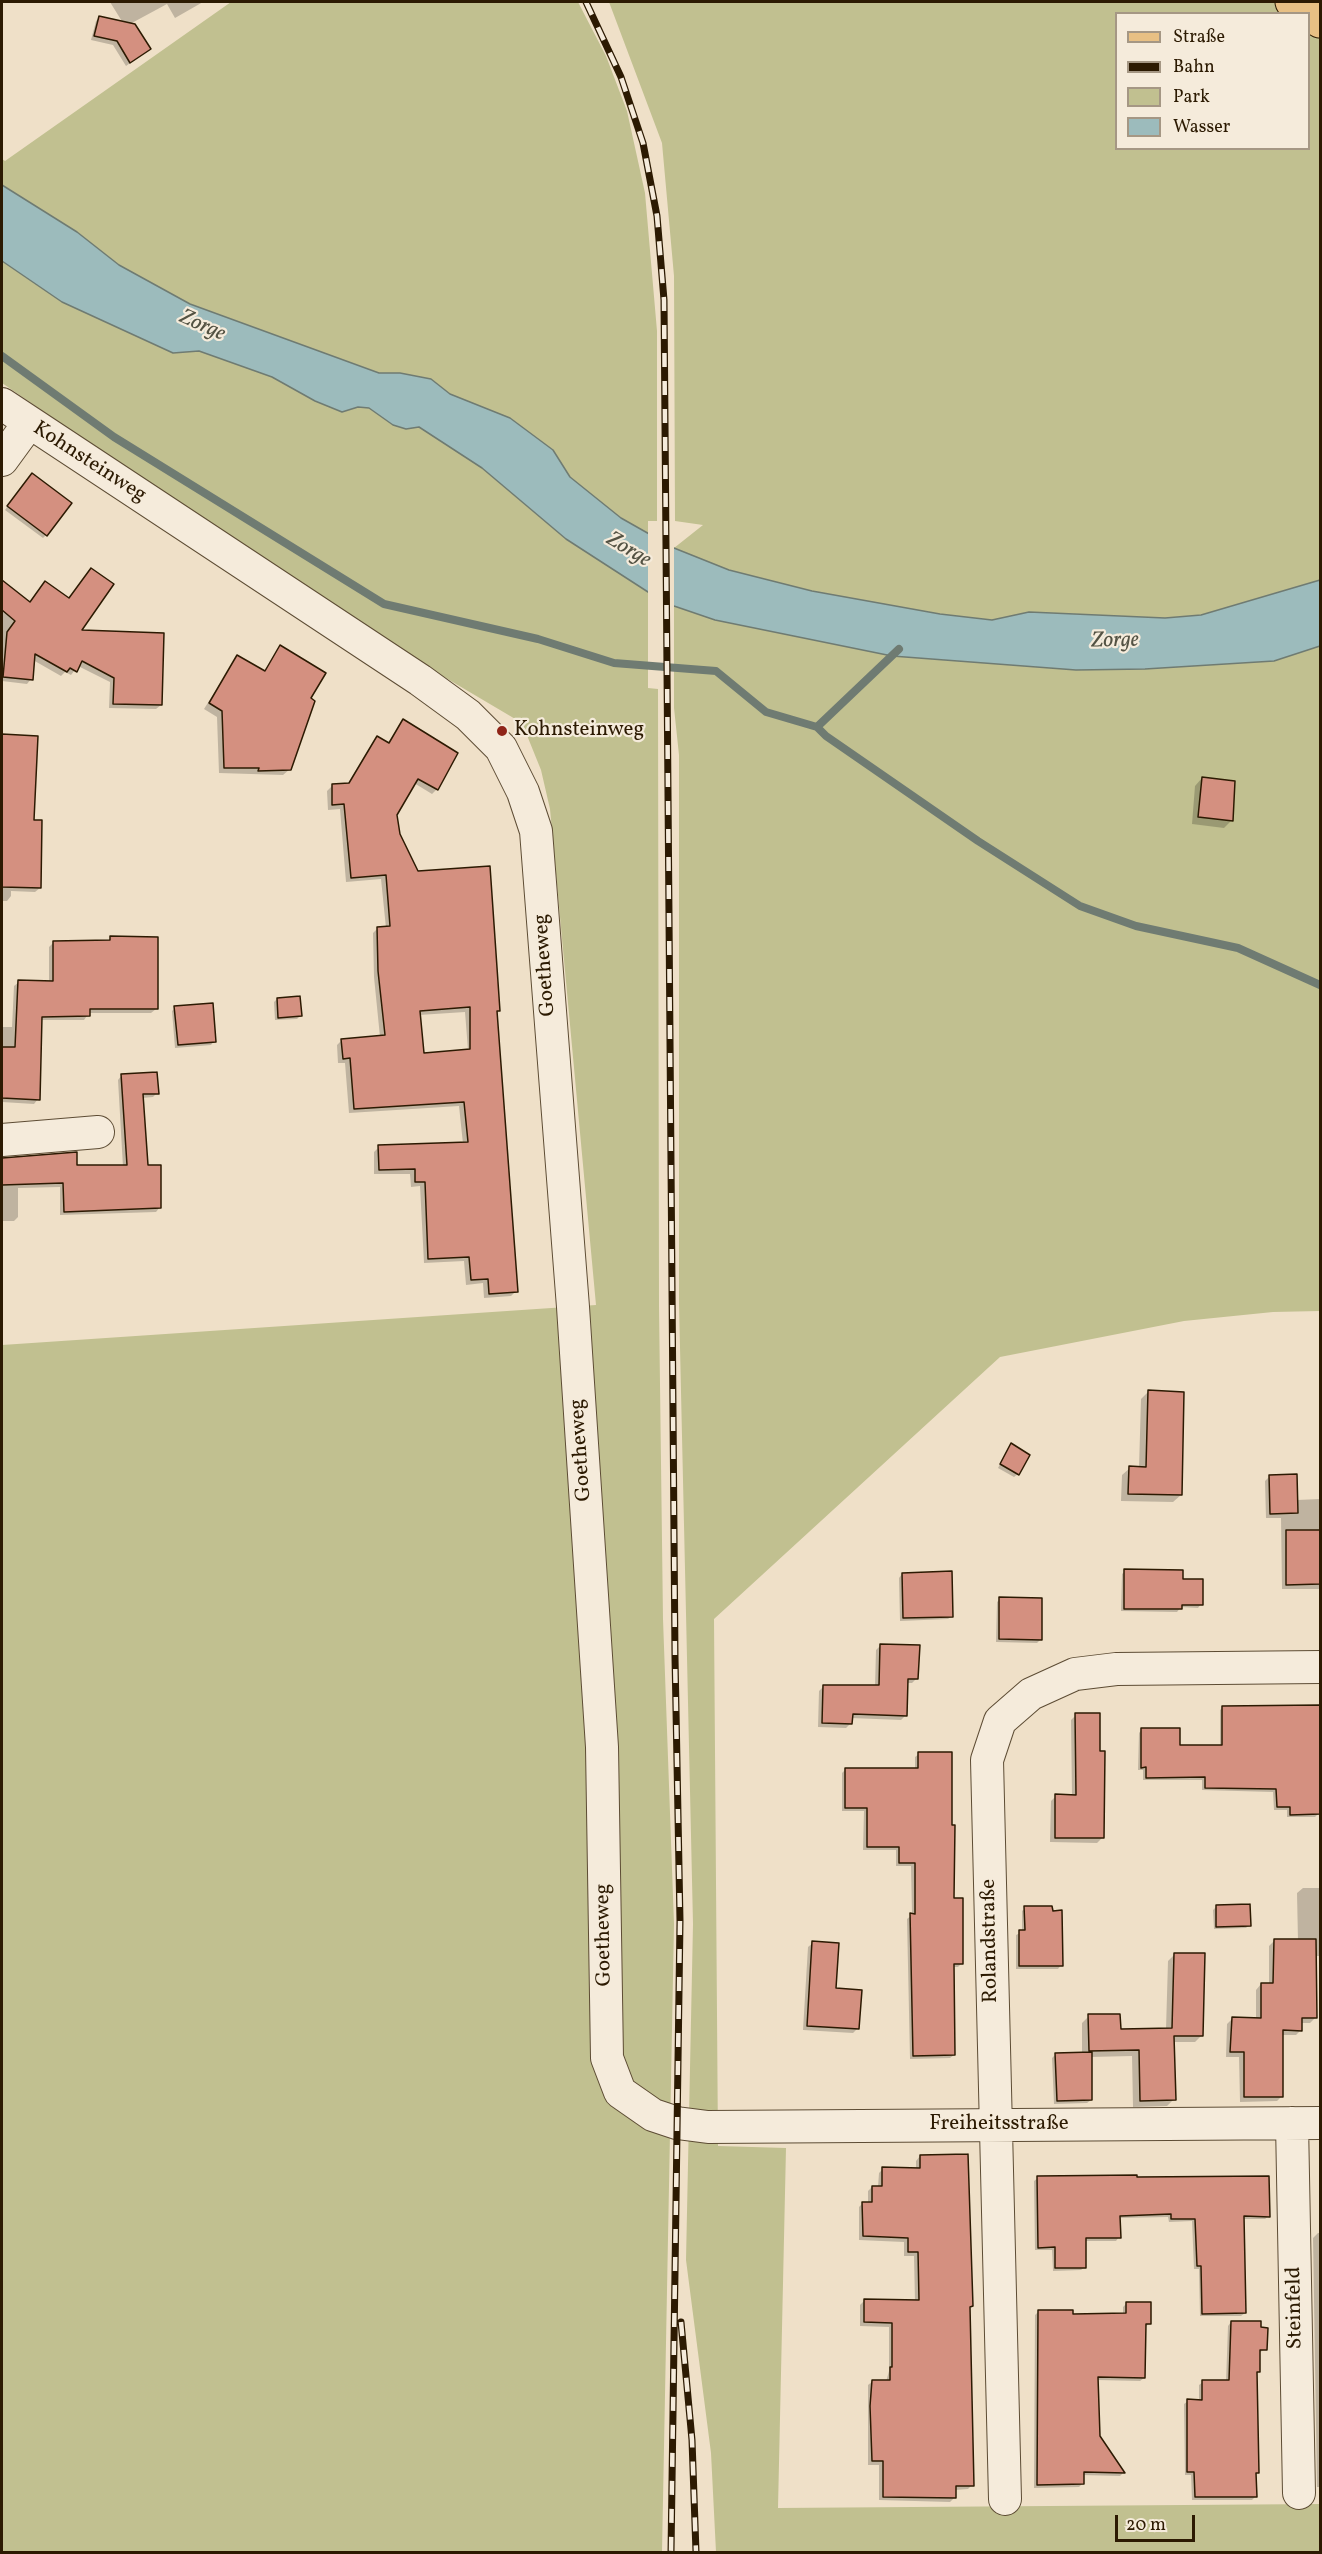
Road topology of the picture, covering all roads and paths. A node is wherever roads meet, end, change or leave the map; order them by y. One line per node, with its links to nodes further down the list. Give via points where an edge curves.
1 (1292, 2): 2 (main road)
2 (1307, 12)
3 (2, 404): 4 (street, Kohnsteinweg)
4 (29, 423): 5 (street); 6 (street, Kohnsteinweg, via 420,680 468,715)
5 (2, 460)
6 (501, 748): 10 (street, Goetheweg, via 523,792 536,831 602,1747 607,2058 620,2092 653,2115)
7 (98, 1132): 8 (street)
8 (2, 1140)
9 (1320, 1667): 12 (street, Rolandstraße, via 1116,1669 1075,1674 1031,1694 1000,1721 987,1760)
10 (677, 2123): 12 (street, Freiheitsstraße, via 708,2127)
11 (1306, 2123): 12 (street, Freiheitsstraße); 13 (street, Steinfeld)
12 (995, 2126): 14 (street, Rolandstraße)
13 (1299, 2493)
14 (1005, 2499)

